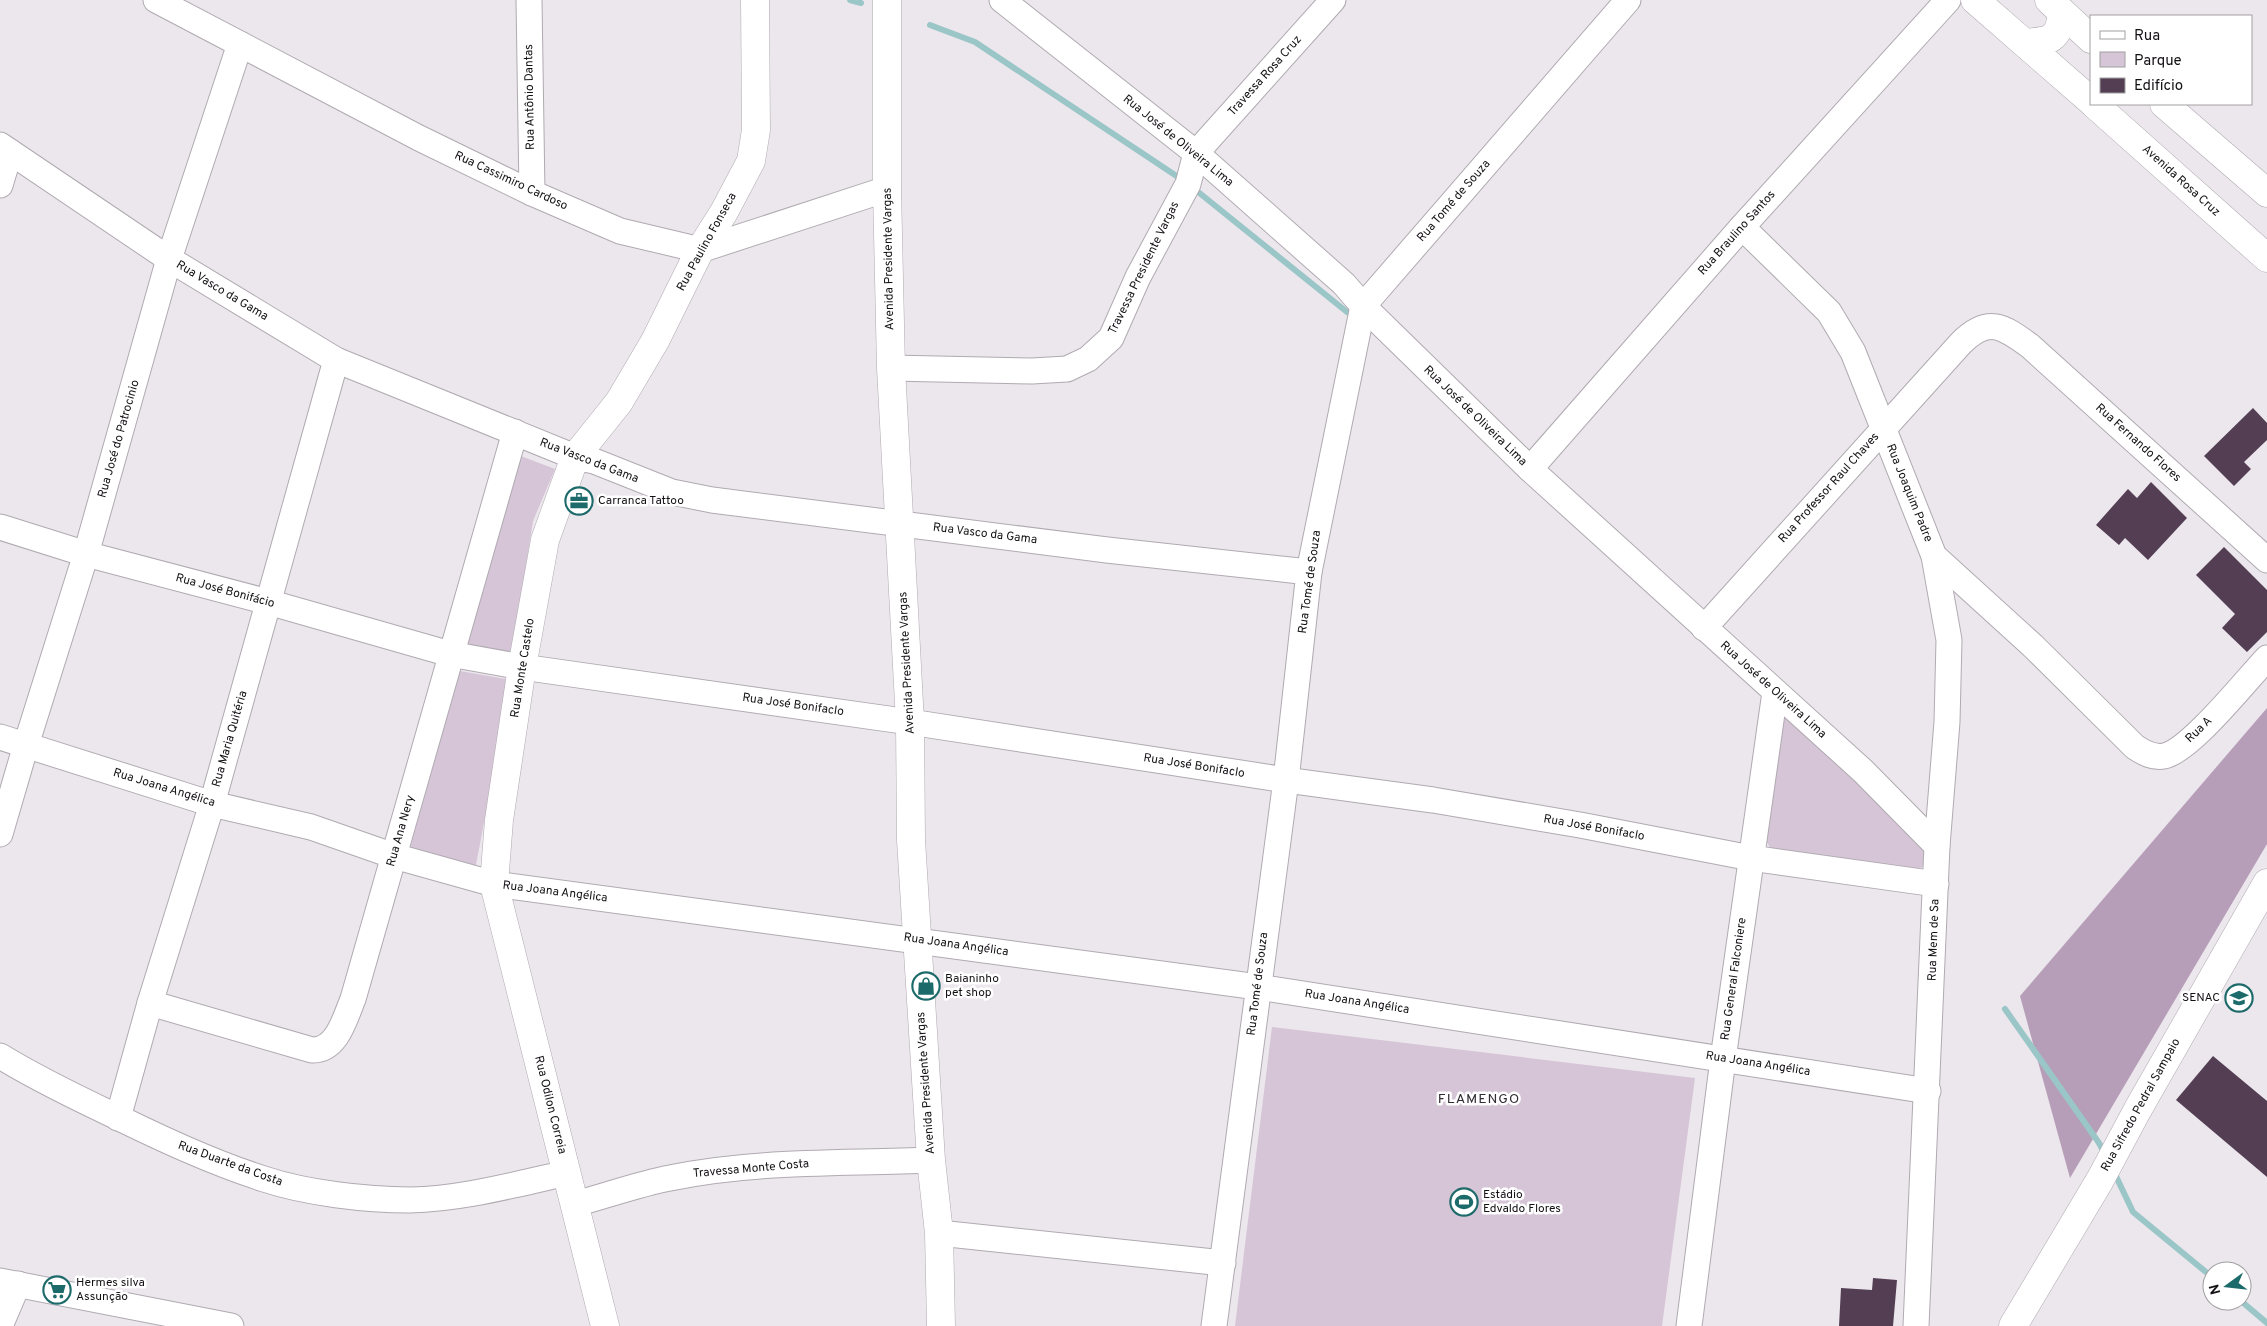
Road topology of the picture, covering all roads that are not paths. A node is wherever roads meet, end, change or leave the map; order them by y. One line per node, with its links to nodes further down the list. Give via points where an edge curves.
1 (156, 0): 13 (street, Rua Cassimiro Cardoso)
2 (529, 0): 21 (street, Rua Antônio Dantas)
3 (755, 0): 24 (main road, Rua Paulino Fonseca, via 756,130 751,161)
4 (887, 0): 20 (main road, Avenida Presidente Vargas)
5 (1333, 0): 18 (street, Travessa Rosa Cruz)
6 (1628, 0): 27 (street, Rua Tomé de Souza)
7 (1948, 0): 23 (street, Rua Braulino Santos)
8 (1975, 0): 12 (main road)
9 (1017, 5): 18 (street, Rua José de Oliveira Lima)
10 (2056, 6): 11 (main road); 12 (main road, via 2058,32 2051,39)
11 (2090, 38)
12 (2026, 43): 14 (main road)
13 (240, 44): 21 (street, Rua Cassimiro Cardoso); 26 (street, Rua José do Patrocinio)
14 (2090, 100)
15 (2095, 105): 25 (main road, Avenida Rosa Cruz)
16 (2165, 105): 22 (main road)
17 (5, 148): 19 (street); 26 (street, Rua Vasco da Gama)
18 (1196, 153): 27 (street, Rua José de Oliveira Lima, via 1344,284); 30 (street, Travessa Presidente Vargas, via 1182,192 1111,338 1088,359 1068,369 1032,371)
19 (0, 185)
20 (887, 189): 24 (street); 30 (main road, Avenida Presidente Vargas)
21 (532, 193): 24 (street, Rua Cassimiro Cardoso, via 620,231)
22 (2267, 193)
23 (1742, 227): 31 (street, Rua Joaquim Padre, via 1829,312 1853,352); 34 (street, Rua Braulino Santos)
24 (700, 250): 33 (main road, Rua Paulino Fonseca, via 655,341 623,394)
25 (2267, 258)
26 (169, 259): 29 (street, Rua Vasco da Gama); 37 (street, Rua José do Patrocinio)
27 (1363, 306): 34 (street, Rua José de Oliveira Lima); 40 (street, Rua Tomé de Souza)
28 (2007, 329): 31 (street, Rua Professor Raul Chaves, via 1984,327 1968,336); 39 (street, Rua Fernando Flores, via 2030,346)
29 (336, 360): 32 (street, Rua Vasco da Gama); 41 (street, Rua Maria Quitéria)
30 (891, 368): 35 (main road, Avenida Presidente Vargas)
31 (1882, 428): 38 (street, Rua Joaquim Padre); 42 (street, Rua Professor Raul Chaves)
32 (515, 432): 33 (street, Rua Vasco da Gama); 43 (street, Rua Ana Nery)
33 (575, 457): 35 (street, Rua Vasco da Gama, via 594,461 672,492); 45 (main road, Rua Monte Castelo, via 545,540)
34 (1530, 469): 42 (street, Rua José de Oliveira Lima)
35 (900, 524): 40 (street, Rua Vasco da Gama); 47 (main road, Avenida Presidente Vargas)
36 (0, 527): 37 (street, Rua José Bonifácio)
37 (86, 554): 41 (street, Rua José Bonifácio); 50 (street, Rua José do Patrocinio)
38 (1934, 556): 48 (street, Rua Joaquim Padre); 54 (street, Rua Mem de Sa, via 1949,640 1947,722)
39 (2267, 560)
40 (1309, 572): 51 (street, Rua Tomé de Souza)
41 (268, 602): 43 (street, Rua José Bonifácio); 52 (street, Rua Maria Quitéria)
42 (1704, 628): 46 (street, Rua José de Oliveira Lima)
43 (450, 654): 45 (street, Rua José Bonifaclo); 55 (street, Rua Ana Nery)
44 (2267, 658): 48 (street, Rua A, via 2200,731 2165,756 2147,755)
45 (522, 667): 47 (street, Rua José Bonifaclo); 58 (main road, Rua Monte Castelo, via 499,820)
46 (1776, 692): 54 (street, Rua José de Oliveira Lima, via 1863,771); 56 (street, Rua General Falconiere)
47 (910, 722): 51 (street, Rua José Bonifaclo); 60 (main road, Avenida Presidente Vargas, via 911,840)
48 (2119, 729)
49 (0, 737): 50 (street, Rua Joana Angélica)
50 (26, 744): 52 (street, Rua Joana Angélica); 53 (street, Rua José do Patrocinio)
51 (1286, 780): 56 (street, Rua José Bonifaclo, via 1433,800); 61 (street, Rua Tomé de Souza)
52 (212, 804): 55 (street, Rua Joana Angélica, via 311,827); 62 (street, Rua Maria Quitéria)
53 (0, 834)
54 (1937, 846): 59 (street, Rua Mem de Sa)
55 (394, 856): 58 (street, Rua Joana Angélica); 62 (street, Rua Ana Nery, via 353,998 340,1029 324,1048 312,1050)
56 (1751, 858): 59 (street, Rua José Bonifaclo); 64 (street, Rua General Falconiere)
57 (2267, 883): 80 (main road, Rua Sifredo Pedral Sampaio, via 2100,1180)
58 (494, 884): 60 (street, Rua Joana Angélica); 68 (main road, Rua Odilon Correia)
59 (1936, 884): 65 (street, Rua Mem de Sa)
60 (917, 940): 61 (street, Rua Joana Angélica); 67 (main road, Avenida Presidente Vargas)
61 (1258, 987): 64 (street, Rua Joana Angélica); 71 (street, Rua Tomé de Souza)
62 (150, 1003): 66 (street, Rua Maria Quitéria)
63 (0, 1056): 66 (street, Rua Duarte da Costa, via 30,1075)
64 (1723, 1058): 65 (street, Rua Joana Angélica); 78 (street, Rua General Falconiere)
65 (1928, 1091): 79 (street, Rua Mem de Sa)
66 (118, 1118): 68 (street, Rua Duarte da Costa, via 157,1138 265,1180 377,1199 444,1197)
67 (931, 1160): 69 (street, Travessa Monte Costa, via 728,1170 670,1178); 70 (main road, Avenida Presidente Vargas)
68 (567, 1173): 69 (main road, Rua Odilon Correia)
69 (575, 1204): 75 (main road, Rua Odilon Correia)
70 (939, 1233): 71 (street); 76 (main road, Avenida Presidente Vargas)
71 (1223, 1263): 77 (street, Rua Tomé de Souza)
72 (9, 1282): 73 (street); 74 (street)
73 (224, 1325)
74 (0, 1326)
75 (605, 1326)
76 (941, 1326)
77 (1214, 1326)
78 (1689, 1326)
79 (1916, 1326)
80 (2013, 1326)

